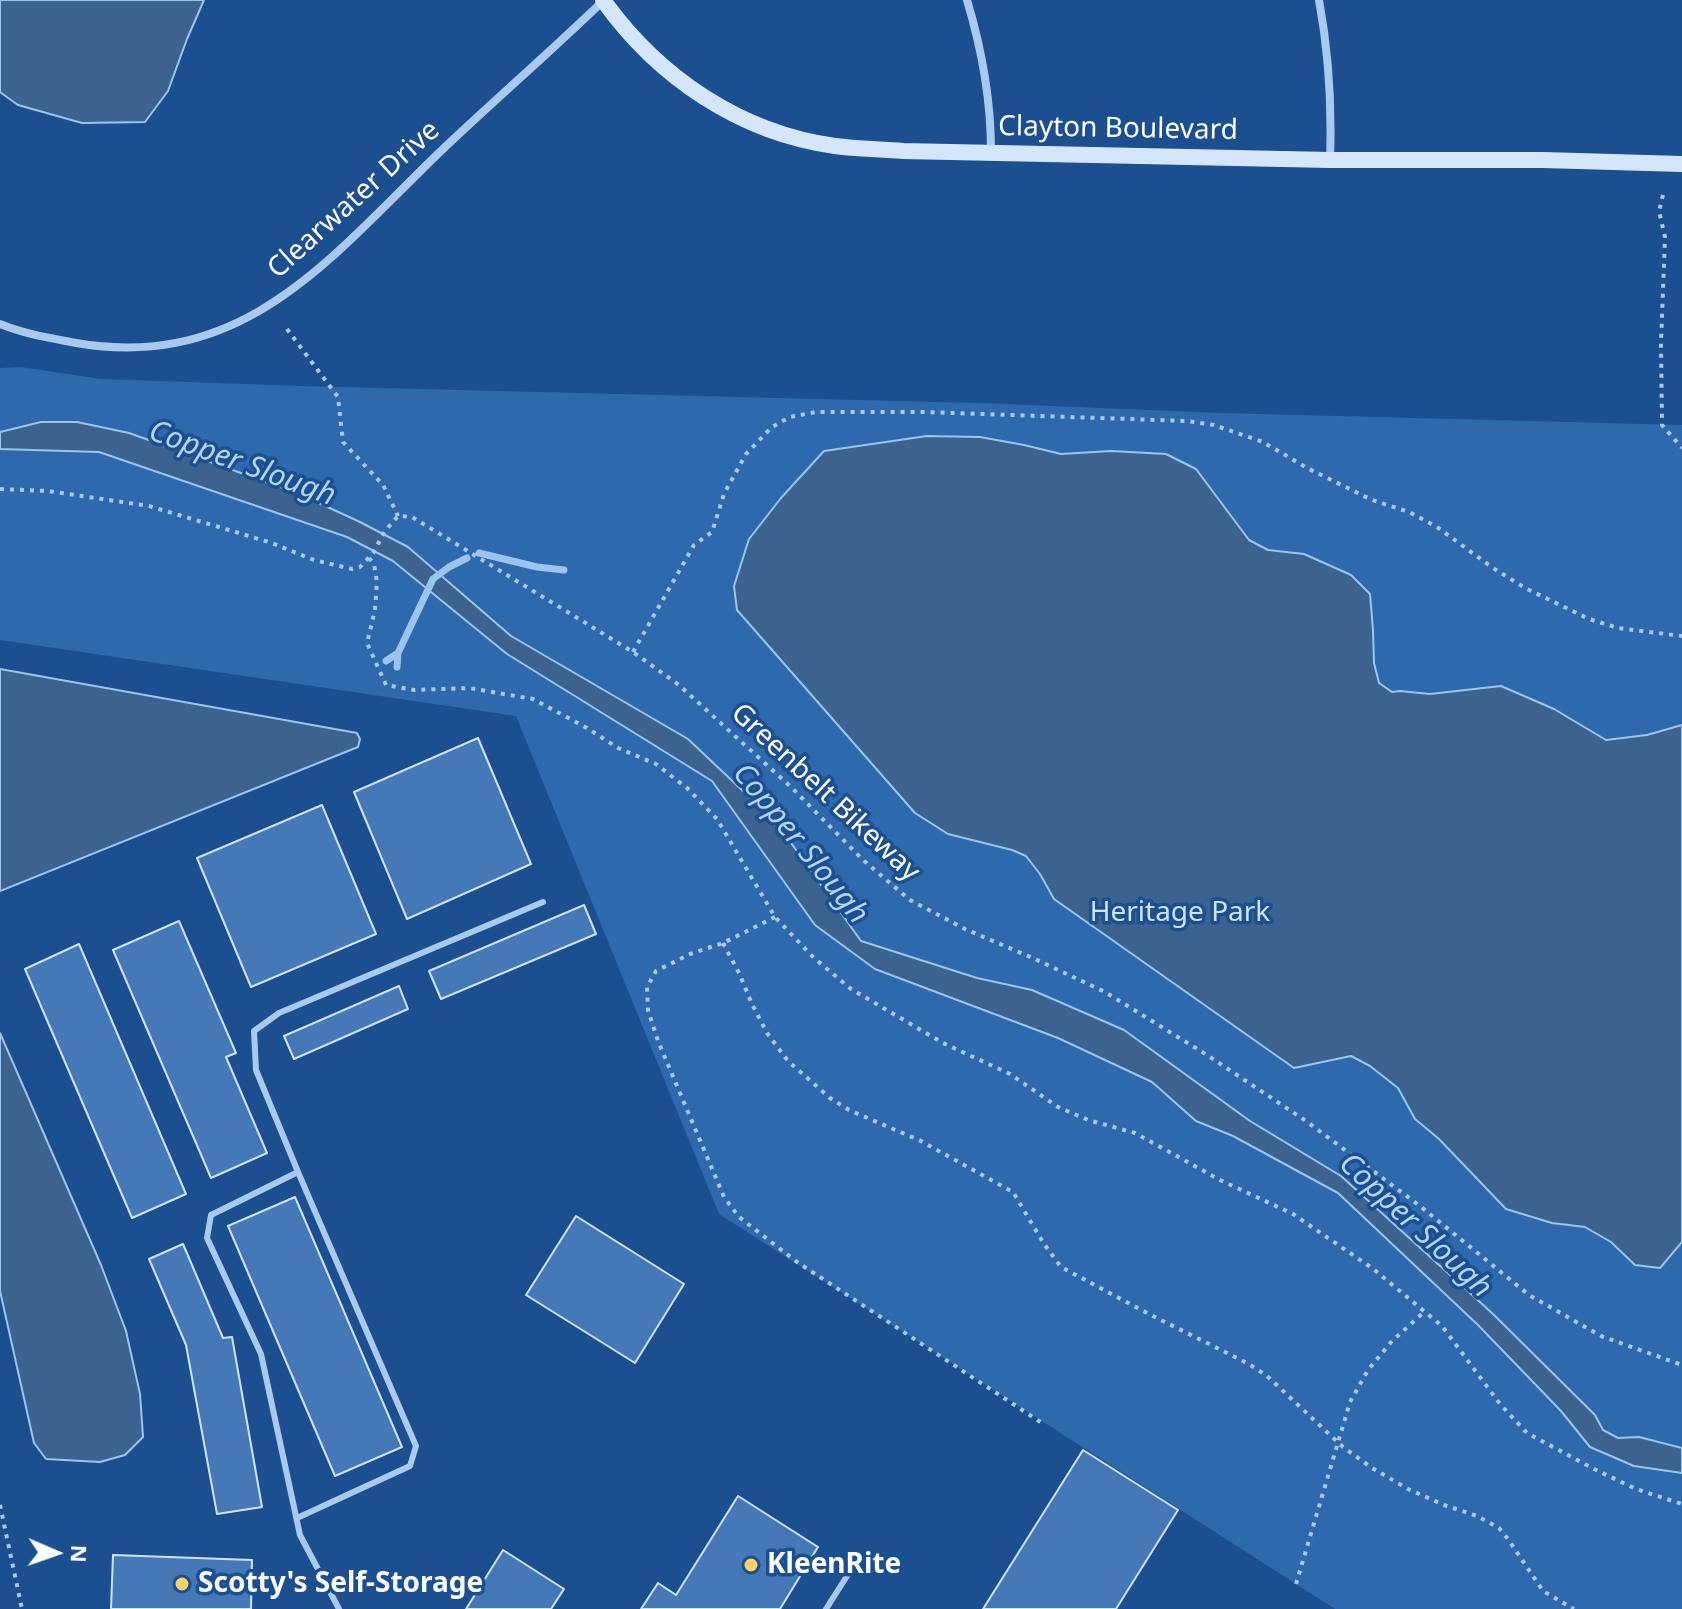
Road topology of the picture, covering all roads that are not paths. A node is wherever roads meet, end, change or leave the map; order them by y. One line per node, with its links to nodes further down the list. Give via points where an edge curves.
1 (603, 0): 4 (street, Clayton Boulevard, via 626,31 679,80 760,126 835,146); 7 (street, Clearwater Drive, via 356,235 264,310 198,338 127,348 42,337)
2 (967, 0): 4 (street, via 984,65)
3 (1319, 0): 5 (street, via 1328,46)
4 (991, 151): 5 (street, Clayton Boulevard)
5 (1330, 160): 6 (street, Clayton Boulevard)
6 (1682, 164)
7 (0, 324)
8 (543, 902): 9 (lane, via 279,1013 254,1031 256,1070)
9 (298, 1172): 10 (lane, via 211,1215 207,1238 261,1354); 10 (lane, via 416,1446 410,1466)
10 (297, 1518): 12 (lane, via 300,1535)
11 (854, 1565): 13 (lane)
12 (339, 1609)
13 (826, 1609)

